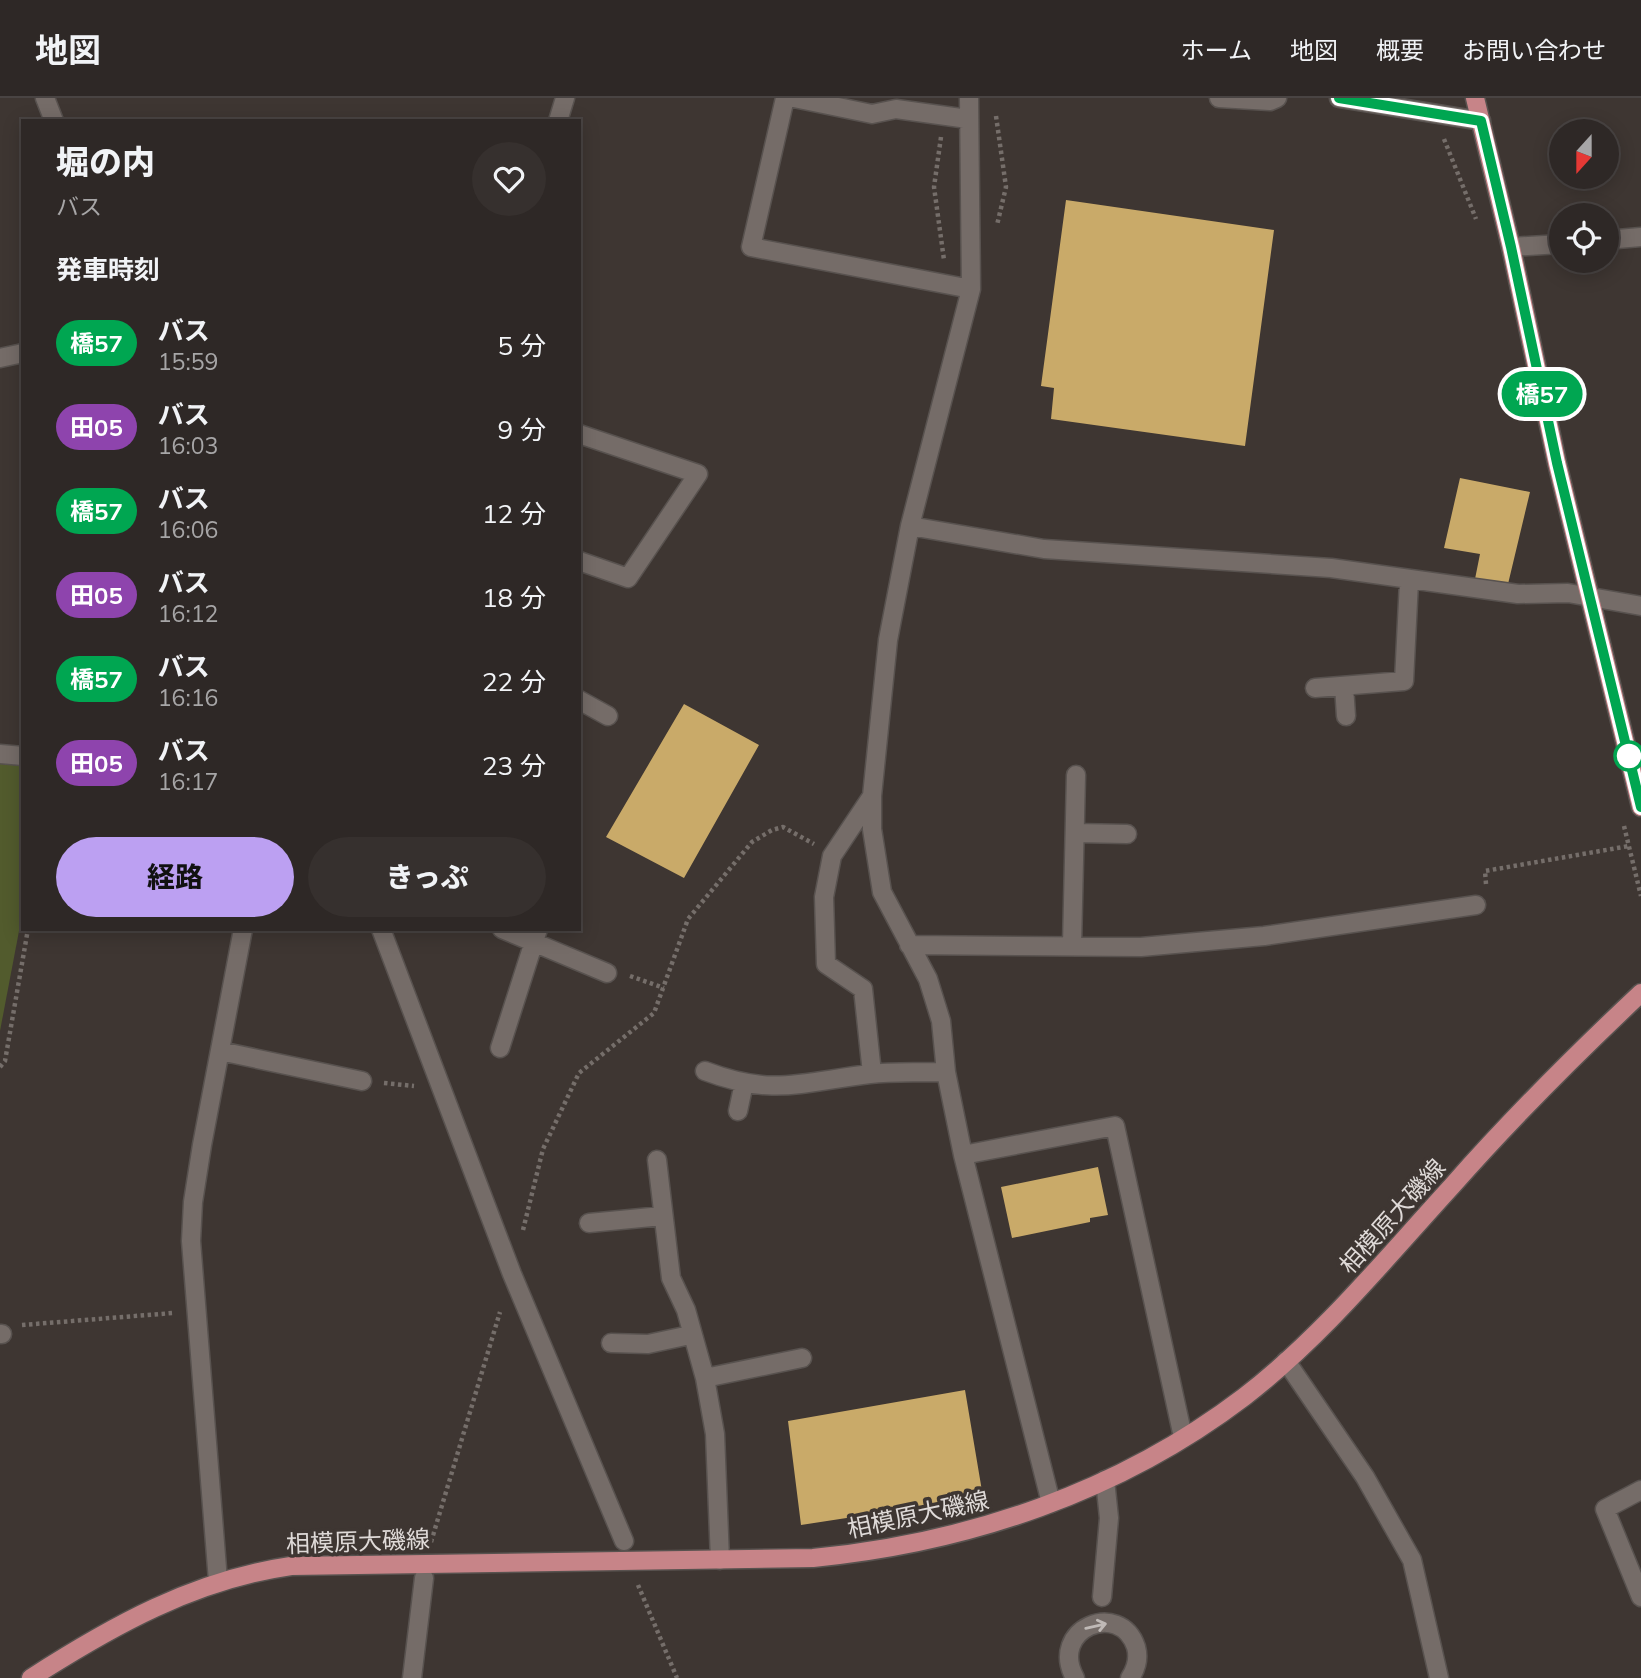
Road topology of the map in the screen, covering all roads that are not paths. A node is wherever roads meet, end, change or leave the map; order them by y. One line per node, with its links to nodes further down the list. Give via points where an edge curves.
1 (45, 98): 11 (street)
2 (565, 98): 12 (street)
3 (785, 98): 19 (street, via 751,247)
4 (794, 98): 13 (street, via 872,114 896,109)
5 (969, 98): 13 (street)
6 (1219, 98): 7 (street)
7 (1277, 98)
8 (1339, 98): 10 (street)
9 (1475, 98): 14 (main road)
10 (1368, 100): 14 (street)
11 (53, 119)
12 (559, 119)
13 (968, 119): 19 (street)
14 (1481, 121): 18 (main road)
15 (1641, 237): 16 (street)
16 (1619, 239)
17 (1549, 244): 18 (street)
18 (1511, 247): 26 (main road)
19 (971, 289): 23 (street)
20 (21, 353): 21 (street)
21 (0, 358)
22 (581, 435): 24 (street, via 698,474 628,578)
23 (910, 526): 25 (street, via 1044,549 1331,568); 36 (street, via 888,640)
24 (581, 562)
25 (1409, 581): 26 (street); 28 (street, via 1404,681)
26 (1590, 597): 27 (street); 37 (main road)
27 (1641, 606)
28 (1344, 686): 29 (street); 32 (street)
29 (1315, 688)
30 (581, 701): 31 (street)
31 (608, 716)
32 (1346, 716)
33 (0, 754): 34 (street)
34 (21, 756)
35 (1076, 775): 38 (street)
36 (872, 796): 45 (street, via 882,892); 53 (street, via 832,856 824,897 826,964 863,989)
37 (1641, 807)
38 (1075, 833): 39 (street); 46 (street)
39 (1127, 834)
40 (1476, 905): 46 (street, via 1264,936 1142,947)
41 (243, 931): 50 (street)
42 (383, 931): 70 (street, via 512,1274)
43 (512, 931): 44 (street)
44 (536, 936): 47 (street); 49 (street)
45 (909, 945): 46 (street); 52 (street, via 928,979 941,1021)
46 (1072, 945)
47 (607, 973)
48 (1641, 993): 64 (main road, 相模原大磯線, via 1532,1096 1355,1293)
49 (499, 1048)
50 (220, 1051): 54 (street); 73 (street, via 193,1202 191,1241)
51 (705, 1071): 55 (street)
52 (946, 1072): 53 (street); 57 (street)
53 (872, 1073): 55 (street, via 780,1088)
54 (362, 1081)
55 (744, 1083): 56 (street)
56 (738, 1111)
57 (963, 1155): 66 (street, via 1115,1126); 69 (street)
58 (657, 1160): 59 (street)
59 (662, 1216): 60 (street); 61 (street, via 671,1278 686,1310)
60 (589, 1223)
61 (690, 1335): 62 (street, via 648,1344); 65 (street)
62 (611, 1343)
63 (802, 1358): 65 (street)
64 (1286, 1361): 66 (main road, 相模原大磯線, via 1245,1396); 80 (street, via 1364,1477 1412,1560)
65 (705, 1378): 71 (street, via 715,1434)
66 (1183, 1437): 67 (main road, 相模原大磯線)
67 (1105, 1480): 69 (main road, 相模原大磯線); 74 (street, via 1109,1518)
68 (1641, 1490): 75 (street, via 1605,1509)
69 (1051, 1503): 71 (main road, 相模原大磯線, via 1007,1521 879,1551)
70 (624, 1542)
71 (720, 1560): 73 (main road, 相模原大磯線, via 291,1566)
72 (424, 1578): 77 (street)
73 (218, 1581): 76 (main road, 相模原大磯線, via 101,1633)
74 (1102, 1597)
75 (1641, 1597)
76 (31, 1678)
77 (412, 1678)
78 (1076, 1678): 79 (street, one-way to 79, via 1069,1657 1076,1636 1083,1629 1105,1623 1117,1625 1134,1641 1137,1664)
79 (1130, 1678)
80 (1439, 1678)

